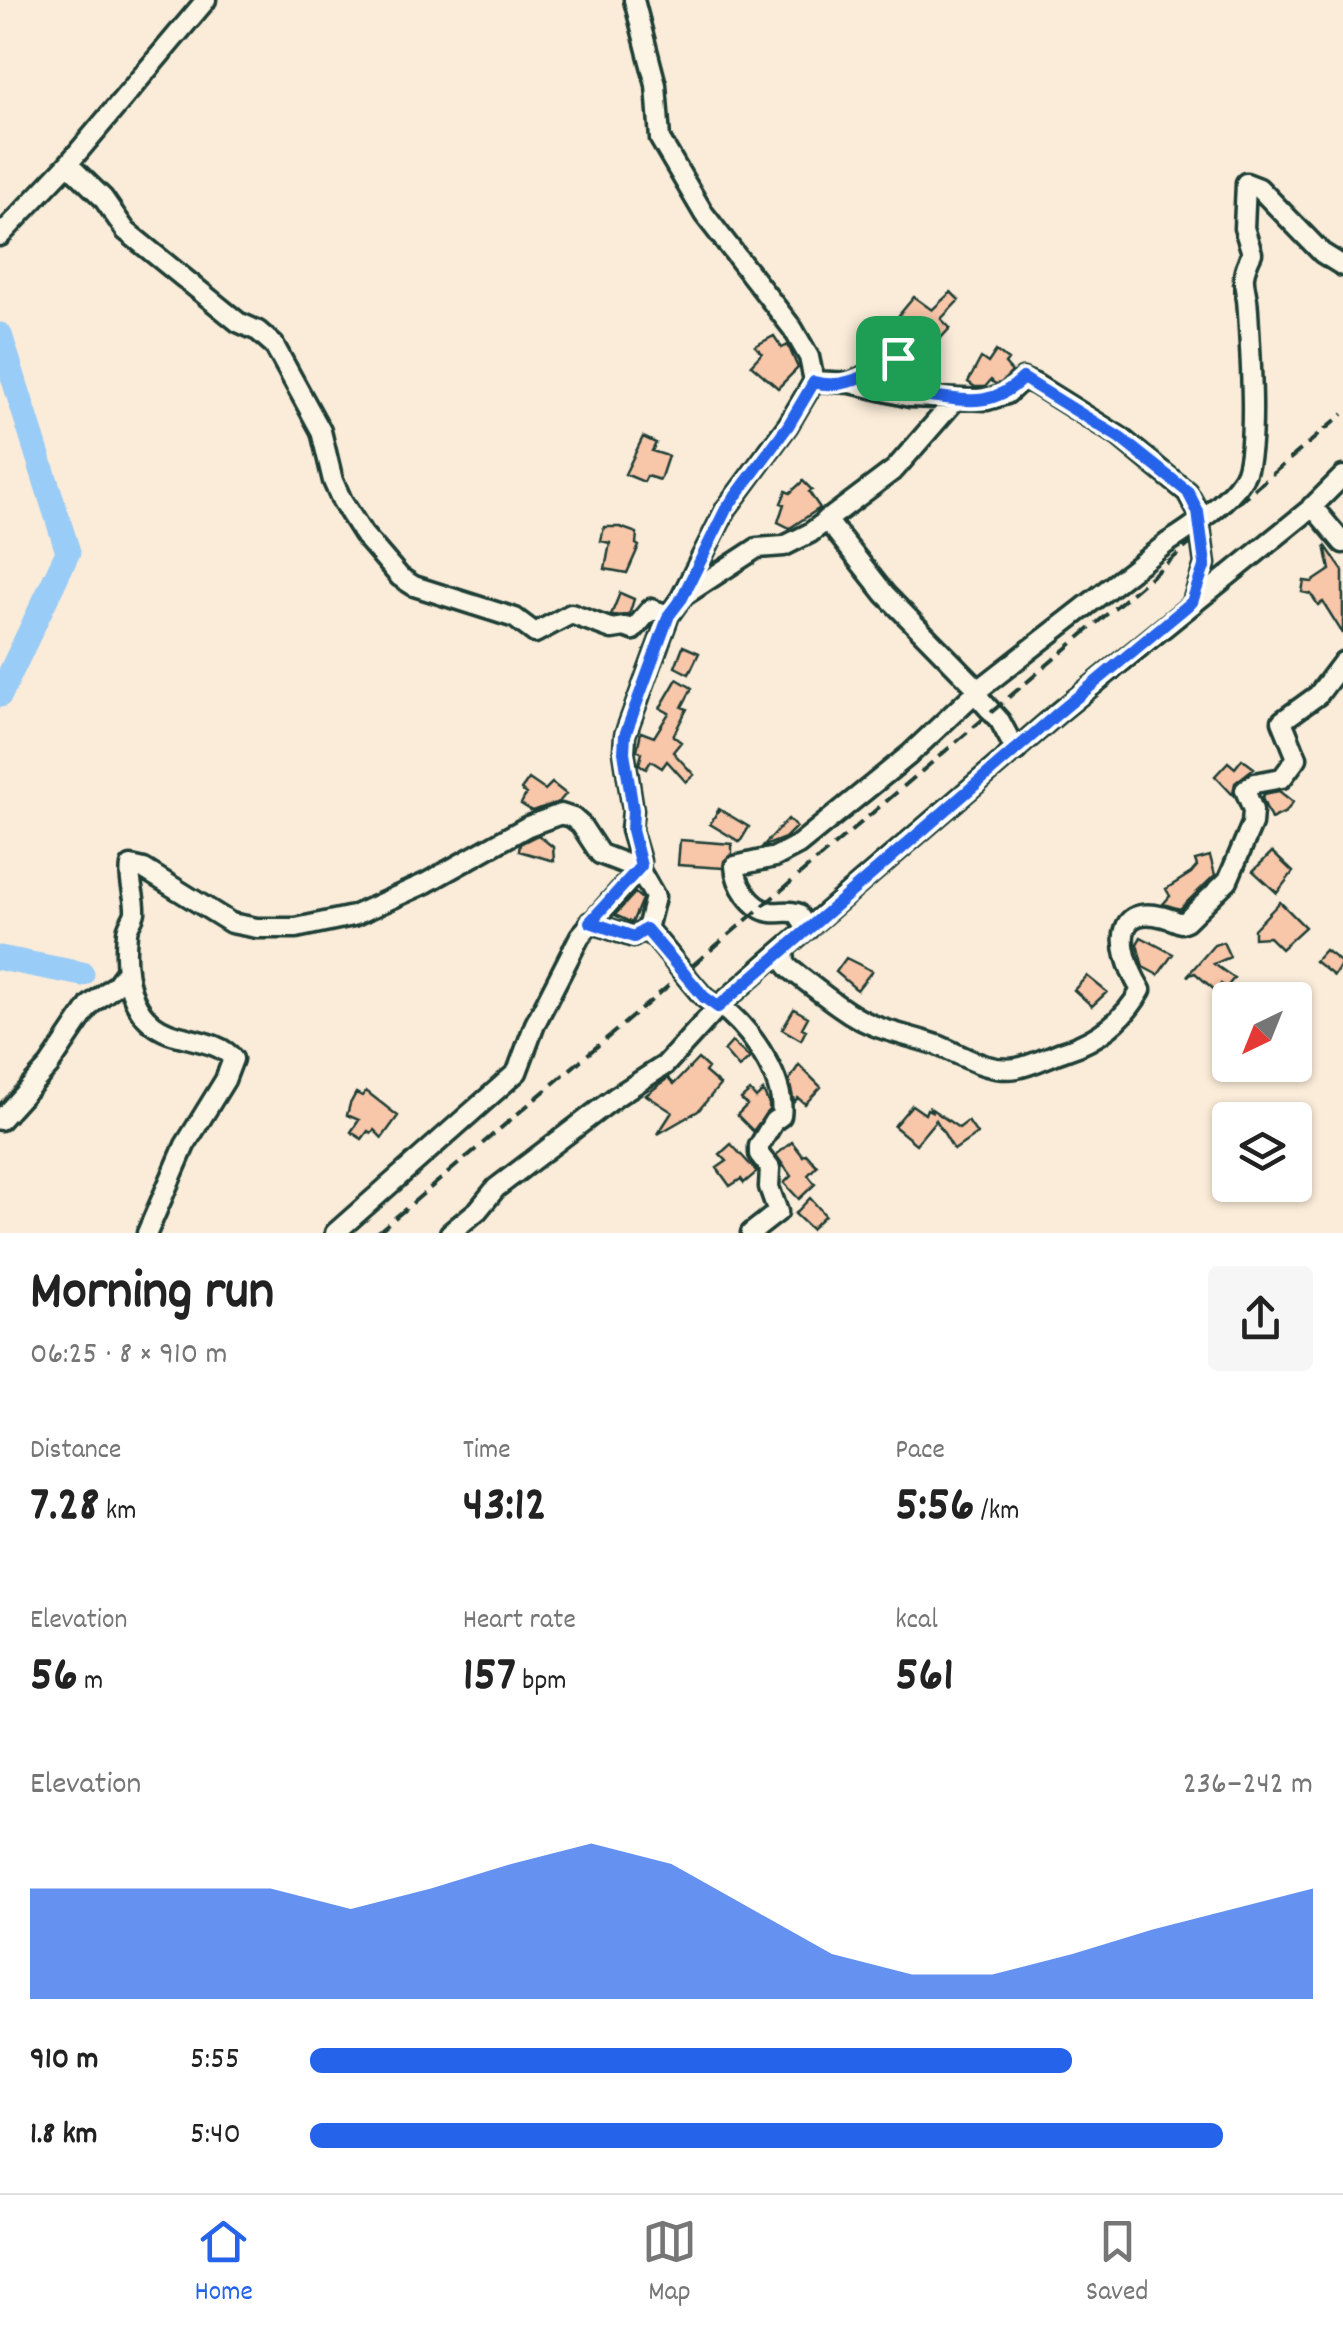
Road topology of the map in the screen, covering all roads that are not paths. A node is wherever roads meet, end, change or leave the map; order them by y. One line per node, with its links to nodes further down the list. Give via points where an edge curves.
1 (206, 0): 3 (street)
2 (634, 0): 6 (street, via 656,85 660,139 704,214 792,329)
3 (68, 164): 4 (street); 17 (street, via 126,231 274,345 321,431 342,501 400,577 514,618 536,634 572,614 633,630 651,608)
4 (0, 236)
5 (1343, 266): 13 (street, via 1246,183 1244,228 1252,253 1242,280 1252,435 1245,475)
6 (814, 382): 7 (street); 15 (street, via 726,509)
7 (851, 383): 8 (street); 8 (street, via 914,354)
8 (930, 396): 9 (street)
9 (956, 399): 12 (street, via 895,469); 13 (street, via 1007,394 1023,378 1036,384 1188,492)
10 (1343, 476): 11 (street)
11 (1312, 506): 14 (street); 16 (street)
12 (826, 519): 15 (street, via 797,541 757,548); 19 (street, via 874,582)
13 (1200, 521): 16 (street, via 1205,564); 19 (street)
14 (1343, 542)
15 (682, 598): 17 (street)
16 (1192, 602): 20 (street)
17 (669, 615): 21 (street, via 625,735)
18 (1343, 662): 25 (street, via 1318,694 1282,721 1297,758 1282,778 1245,790 1252,824 1228,880 1186,921 1141,914 1131,920 1122,934 1125,964 1141,990 1128,1013 1092,1042 1018,1068 974,1062 854,1016 790,968)
19 (977, 691): 20 (street); 24 (street, via 798,844 735,866 756,906 798,913)
20 (1016, 752): 24 (street)
21 (639, 870): 22 (street); 23 (street, via 655,897); 26 (street, via 600,854 581,826 561,814 352,916 257,928 231,923 136,865 130,869 136,915 126,932)
22 (590, 922): 23 (street, via 634,937); 30 (street, via 556,979 517,1072)
23 (646, 929): 27 (street)
24 (808, 929): 25 (street)
25 (784, 950): 27 (street)
26 (127, 970): 28 (street, via 90,1005 49,1066); 29 (street, via 140,1014 233,1059)
27 (718, 1007): 31 (street, via 665,1065 496,1188); 32 (street, via 772,1067 782,1105 759,1146 778,1212)
28 (0, 1120)
29 (147, 1233)
30 (336, 1233)
31 (450, 1233)
32 (751, 1233)

